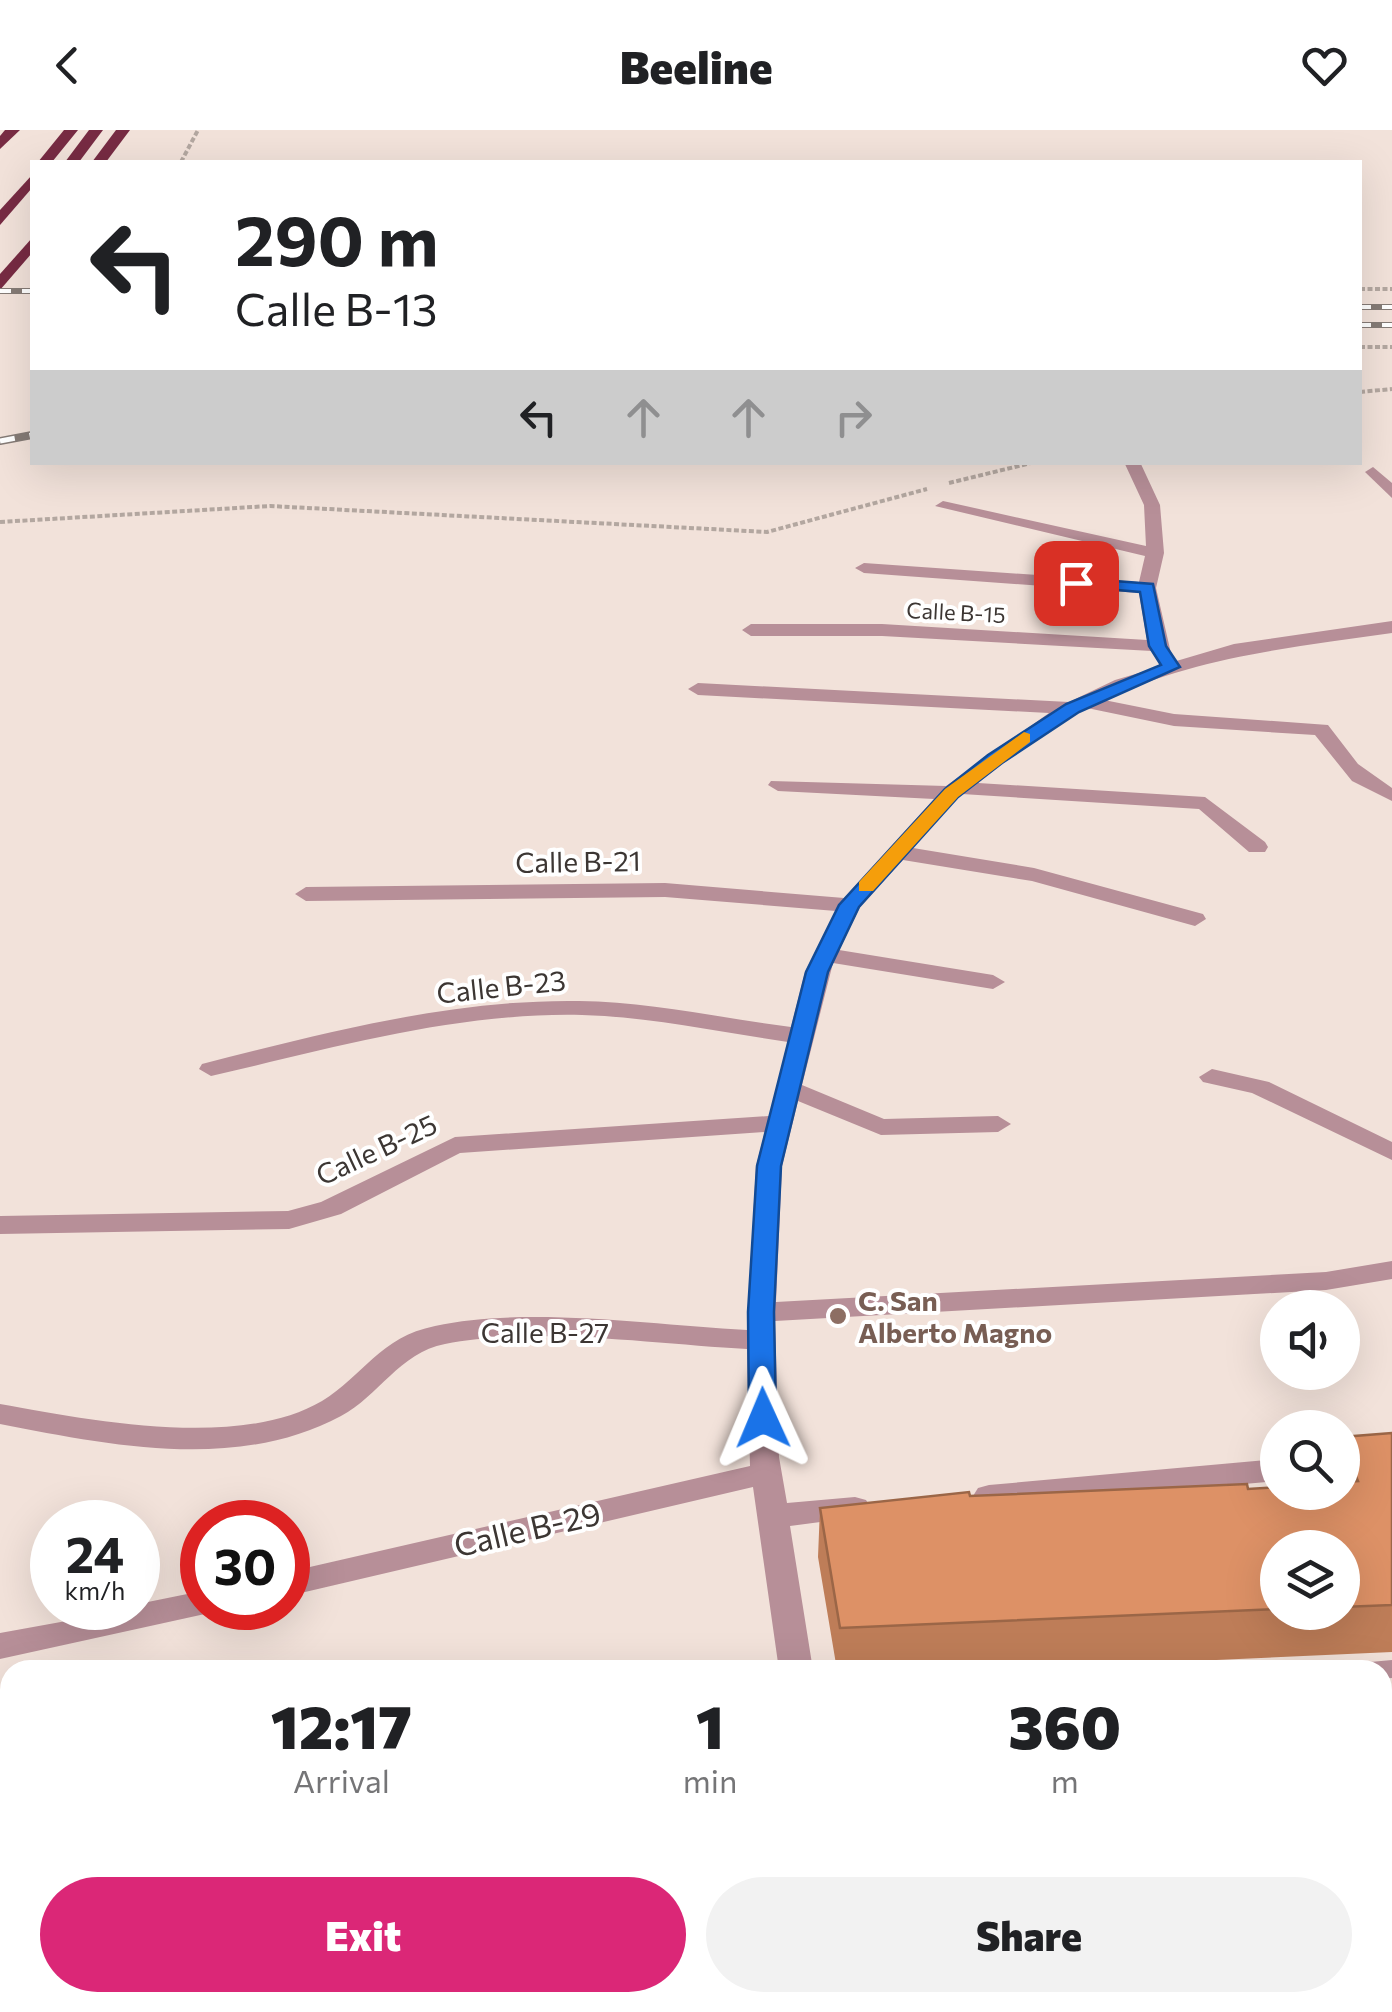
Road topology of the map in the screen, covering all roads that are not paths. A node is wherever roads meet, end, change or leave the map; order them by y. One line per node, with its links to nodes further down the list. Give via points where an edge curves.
1 (13, 130): 5 (highway)
2 (71, 130): 6 (highway)
3 (96, 130): 7 (highway)
4 (123, 130): 8 (highway)
5 (0, 145)
6 (47, 160)
7 (74, 160)
8 (100, 160)
9 (30, 181): 10 (highway)
10 (0, 220)
11 (30, 246): 12 (highway)
12 (3, 282)
13 (1133, 465): 17 (street, via 1152,504)
14 (1373, 472): 15 (street)
15 (1392, 493)
16 (943, 506): 17 (street)
17 (1156, 553): 19 (street)
18 (864, 568): 19 (street)
19 (1147, 588): 22 (street)
20 (1392, 627): 23 (street, via 1234,650)
21 (751, 630): 22 (street, Calle B-15, via 882,630)
22 (1158, 646): 23 (street)
23 (1171, 667): 25 (street)
24 (698, 689): 25 (street)
25 (1078, 705): 27 (street); 28 (street, via 1174,720 1321,728 1354,774)
26 (778, 785): 27 (street)
27 (956, 790): 29 (street, via 1205,804); 30 (street)
28 (1392, 794)
29 (1257, 847)
30 (896, 852): 32 (street); 33 (street, via 1034,876)
31 (306, 894): 32 (street, Calle B-21, via 665,890)
32 (850, 905): 34 (street)
33 (1194, 920)
34 (825, 955): 35 (street); 36 (street)
35 (993, 982)
36 (801, 1036): 37 (street, Calle B-23, via 563,1009 358,1034); 39 (street)
37 (211, 1069)
38 (1212, 1076): 42 (street, via 1260,1086)
39 (788, 1088): 40 (street); 41 (street, via 881,1126)
40 (780, 1123): 43 (street, Calle B-25, via 454,1145 332,1208 290,1220); 45 (street, via 769,1166)
41 (998, 1124)
42 (1392, 1152)
43 (0, 1224)
44 (1392, 1270): 45 (street, Calle B-27, via 1326,1281)
45 (761, 1326): 46 (street, Calle B-27, via 508,1327 436,1335 389,1357 334,1408 266,1434 126,1437); 48 (street)
46 (0, 1414)
47 (1260, 1472): 49 (street)
48 (766, 1473): 51 (street); 52 (street, Calle B-29)
49 (953, 1500)
50 (894, 1505): 51 (street)
51 (775, 1516): 55 (street)
52 (310, 1579)
53 (180, 1608): 54 (street)
54 (0, 1646)
55 (795, 1660)

